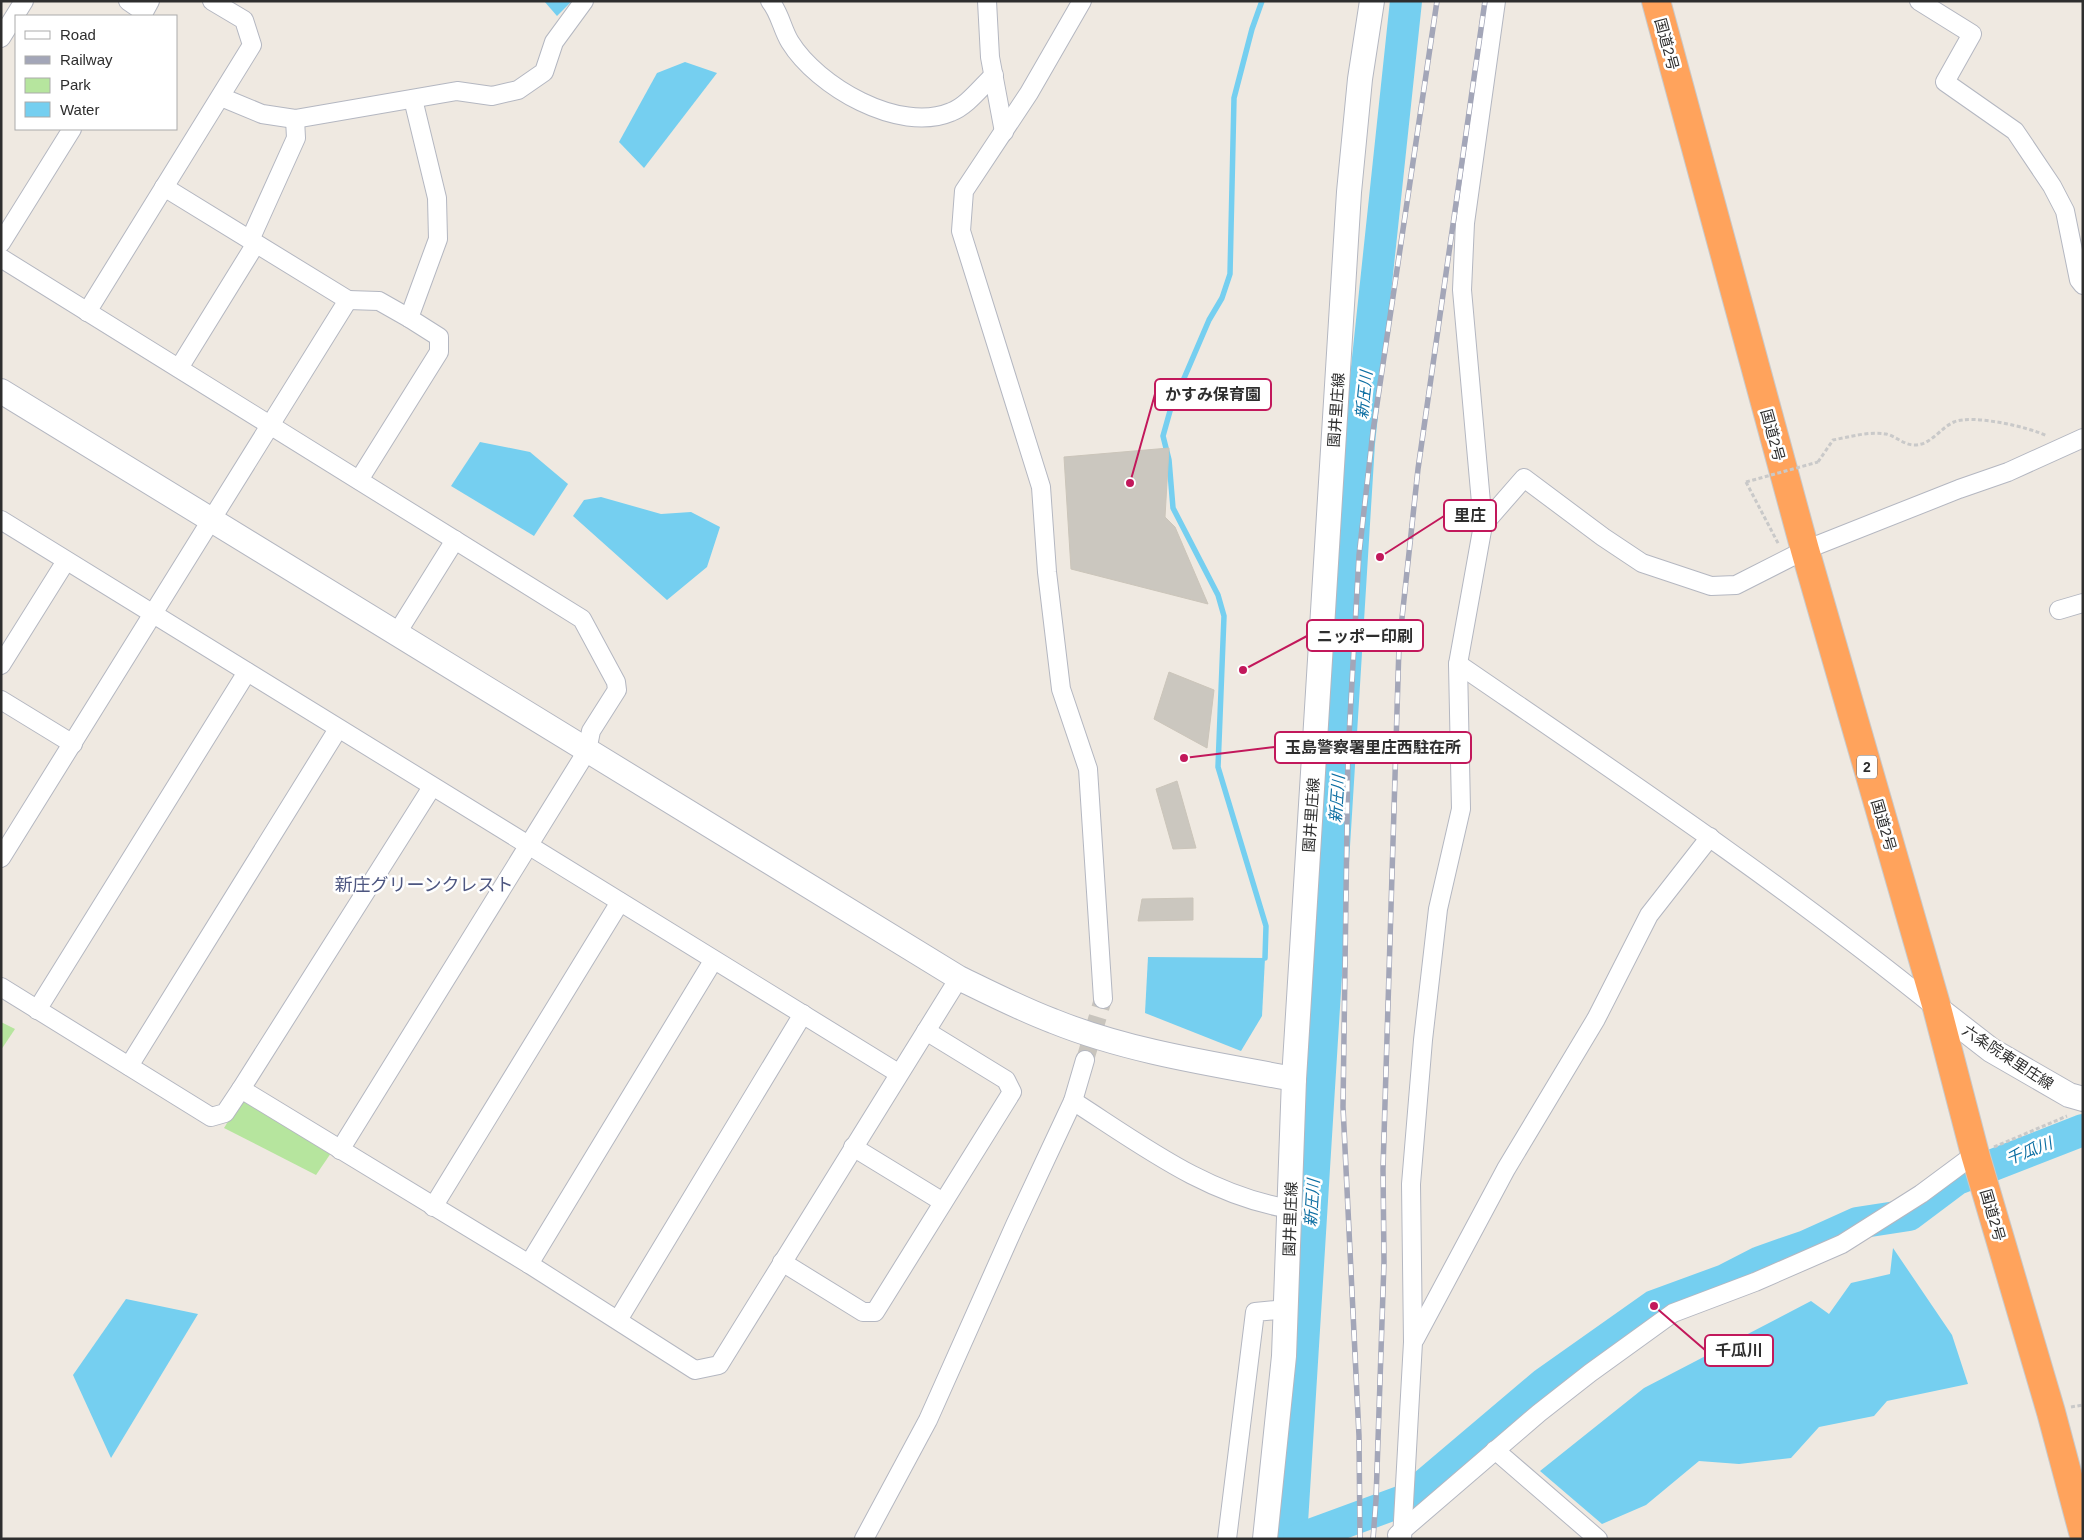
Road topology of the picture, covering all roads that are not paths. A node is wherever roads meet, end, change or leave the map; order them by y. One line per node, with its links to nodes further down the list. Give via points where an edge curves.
1 (24, 1): 14 (street)
2 (128, 1): 12 (street)
3 (212, 1): 17 (street, via 244,20 252,45)
4 (584, 1): 18 (street, via 554,42 544,72 518,90 492,96 456,91)
5 (770, 1): 16 (street, via 790,43 814,69 844,93 889,114 916,119 951,112)
6 (987, 1): 16 (street)
7 (1082, 1): 21 (street)
8 (1372, 1): 68 (main road, 園井里庄線, via 1360,79 1349,192)
9 (1496, 1): 37 (street, via 1465,222 1462,290)
10 (1656, 1): 39 (highway, 国道2号 / 2)
11 (1918, 1): 26 (street, via 1972,34 1945,82 2015,131 2065,211 2079,280)
12 (145, 10)
13 (15, 15): 15 (street)
14 (15, 15)
15 (1, 38)
16 (994, 75): 21 (street)
17 (221, 97): 19 (street, via 262,114); 22 (street)
18 (413, 99): 19 (street); 29 (street, via 437,198 438,239)
19 (296, 119): 23 (street, via 296,138)
20 (71, 130): 24 (street)
21 (1004, 132): 60 (street, via 964,191 961,231 1041,487 1060,689 1088,769)
22 (164, 187): 23 (street); 28 (street)
23 (253, 242): 27 (street); 30 (street)
24 (1, 243)
25 (1, 258): 28 (street)
26 (2083, 285)
27 (348, 300): 29 (street, via 379,301); 32 (street)
28 (87, 312): 30 (street)
29 (409, 318): 34 (street, via 439,337 439,352)
30 (179, 368): 32 (street)
31 (1, 391): 35 (main road)
32 (271, 426): 34 (street); 35 (street)
33 (2083, 438): 39 (street, via 2008,472 1959,488)
34 (359, 480): 38 (street)
35 (212, 518): 43 (street); 44 (main road)
36 (1, 520): 40 (street)
37 (1483, 525): 39 (street, via 1524,478 1642,563 1712,586 1736,585); 46 (street)
38 (455, 540): 44 (street); 51 (street, via 582,619 616,682 617,690 591,731)
39 (1796, 554): 61 (highway, 国道2号 / 2)
40 (66, 560): 43 (street); 45 (street)
41 (2083, 603): 42 (street)
42 (2059, 610)
43 (155, 613): 47 (street); 50 (street)
44 (397, 633): 51 (main road)
45 (1, 664)
46 (1458, 664): 53 (street); 82 (street, via 1461,809 1438,909 1423,1040 1411,1184)
47 (247, 672): 49 (street); 62 (street)
48 (1, 700): 50 (street)
49 (338, 729): 52 (street); 66 (street)
50 (73, 744): 55 (street)
51 (587, 751): 54 (street); 58 (main road)
52 (432, 787): 54 (street); 69 (street)
53 (1710, 837): 61 (street); 82 (street, via 1649,915 1596,1019 1506,1168)
54 (528, 845): 56 (street); 73 (street)
55 (1, 858)
56 (620, 902): 57 (street); 76 (street)
57 (712, 961): 63 (street); 79 (street)
58 (959, 978): 64 (street); 68 (main road, via 1053,1021 1117,1042)
59 (1, 987): 62 (street)
60 (1103, 999)
61 (1937, 1008): 71 (main road, 六条院東里庄線, via 1991,1050 2069,1095); 74 (highway, 国道2号 / 2)
62 (37, 1010): 66 (street)
63 (804, 1014): 67 (street); 81 (street)
64 (926, 1031): 67 (street); 75 (street, via 1006,1080 1012,1092)
65 (1085, 1060): 70 (street)
66 (129, 1066): 69 (street, via 211,1117 225,1113)
67 (898, 1074): 72 (street)
68 (1294, 1079): 77 (main road, 園井里庄線)
69 (241, 1089): 73 (street)
70 (1073, 1101): 77 (street, via 1203,1182 1263,1204); 86 (street, via 928,1420)
71 (2079, 1106)
72 (854, 1147): 75 (street); 78 (street)
73 (340, 1150): 76 (street)
74 (1975, 1154): 83 (street, via 1921,1194 1842,1244 1673,1313 1590,1373); 84 (highway, 国道2号 / 2)
75 (943, 1202): 78 (street, via 874,1312 863,1312)
76 (433, 1207): 79 (street)
77 (1290, 1209): 80 (main road, 園井里庄線)
78 (782, 1262): 81 (street, via 719,1365 695,1370)
79 (528, 1264): 81 (street)
80 (1287, 1309): 87 (street, via 1255,1312); 88 (main road, 園井里庄線)
81 (618, 1320)
82 (1413, 1342): 85 (street)
83 (1495, 1450): 85 (street); 89 (street)
84 (2083, 1532)
85 (1398, 1537)
86 (864, 1539)
87 (1227, 1539)
88 (1264, 1539)
89 (1598, 1539)

